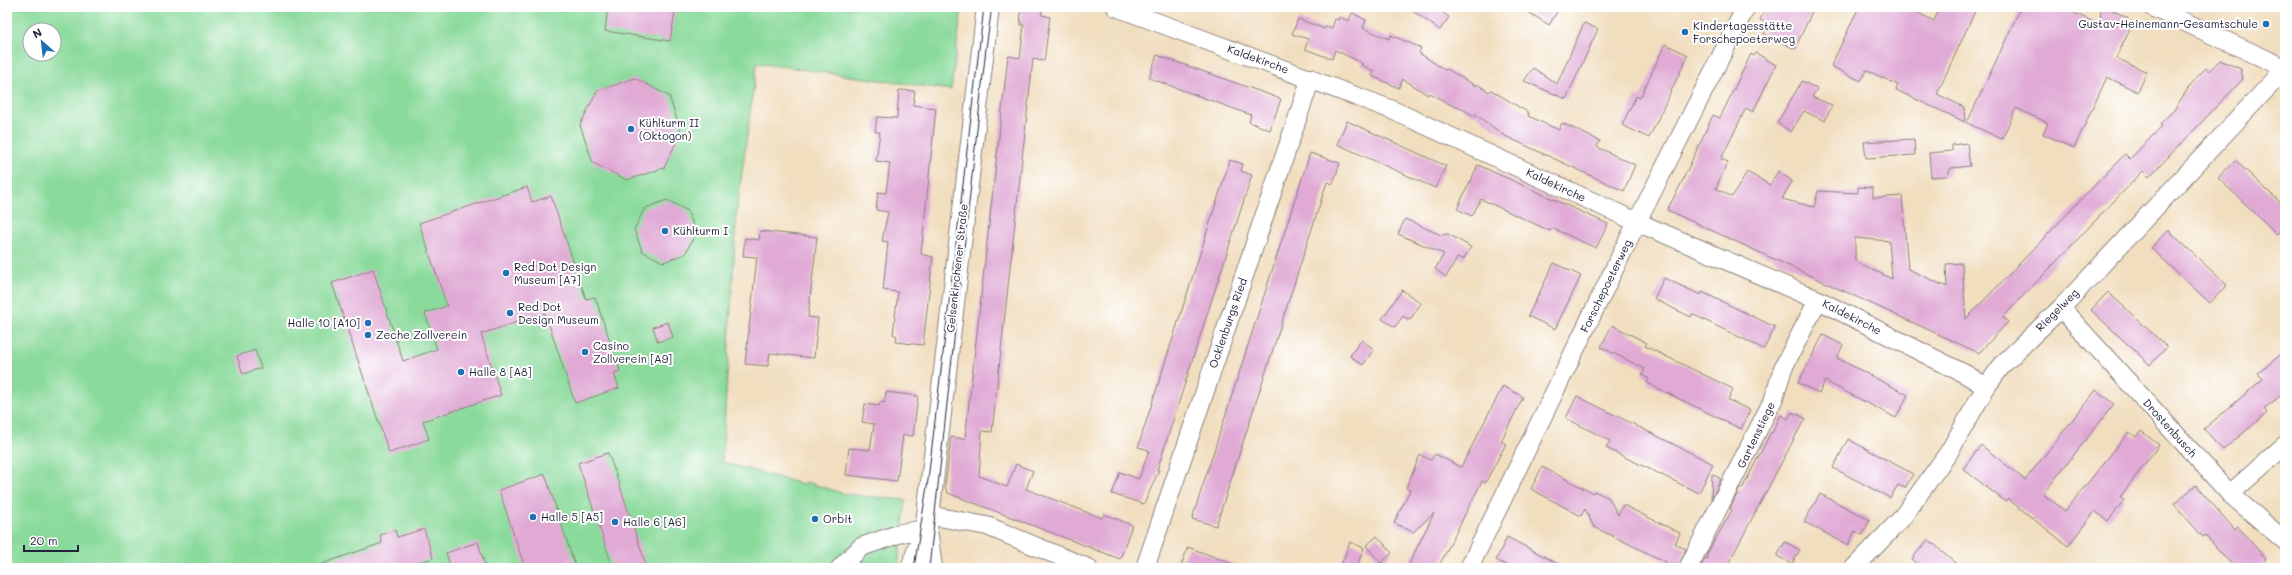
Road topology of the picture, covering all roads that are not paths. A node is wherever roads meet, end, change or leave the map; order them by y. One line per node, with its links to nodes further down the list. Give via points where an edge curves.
1 (988, 7): 13 (main road, Gelsenkirchener Straße)
2 (1116, 7): 6 (street, Kaldekirche)
3 (1746, 7): 7 (street, Forschepoeterweg)
4 (2152, 7): 5 (street)
5 (2285, 69): 9 (street, Riegelweg)
6 (1310, 78): 7 (street, Kaldekirche, via 1390,109); 19 (street, Ocklenburgs Ried)
7 (1637, 222): 8 (street, Kaldekirche); 20 (street, Forschepoeterweg)
8 (1818, 300): 10 (street, Kaldekirche); 21 (street, Gartenstiege, via 1783,368 1774,398)
9 (2061, 308): 10 (street, Riegelweg, via 2003,364); 12 (street, Drostenbusch)
10 (1986, 387): 22 (street, Riegelweg, via 1949,452 1901,519)
11 (2285, 445): 12 (street)
12 (2230, 494): 14 (street, Drostenbusch)
13 (927, 522): 15 (street, via 861,547); 16 (main road, Gelsenkirchener Straße); 17 (main road, Gelsenkirchener Straße); 18 (street, via 986,526)
14 (2285, 541)
15 (840, 568)
16 (912, 568)
17 (931, 568)
18 (1088, 568)
19 (1145, 568)
20 (1469, 568)
21 (1688, 568)
22 (1854, 568)

